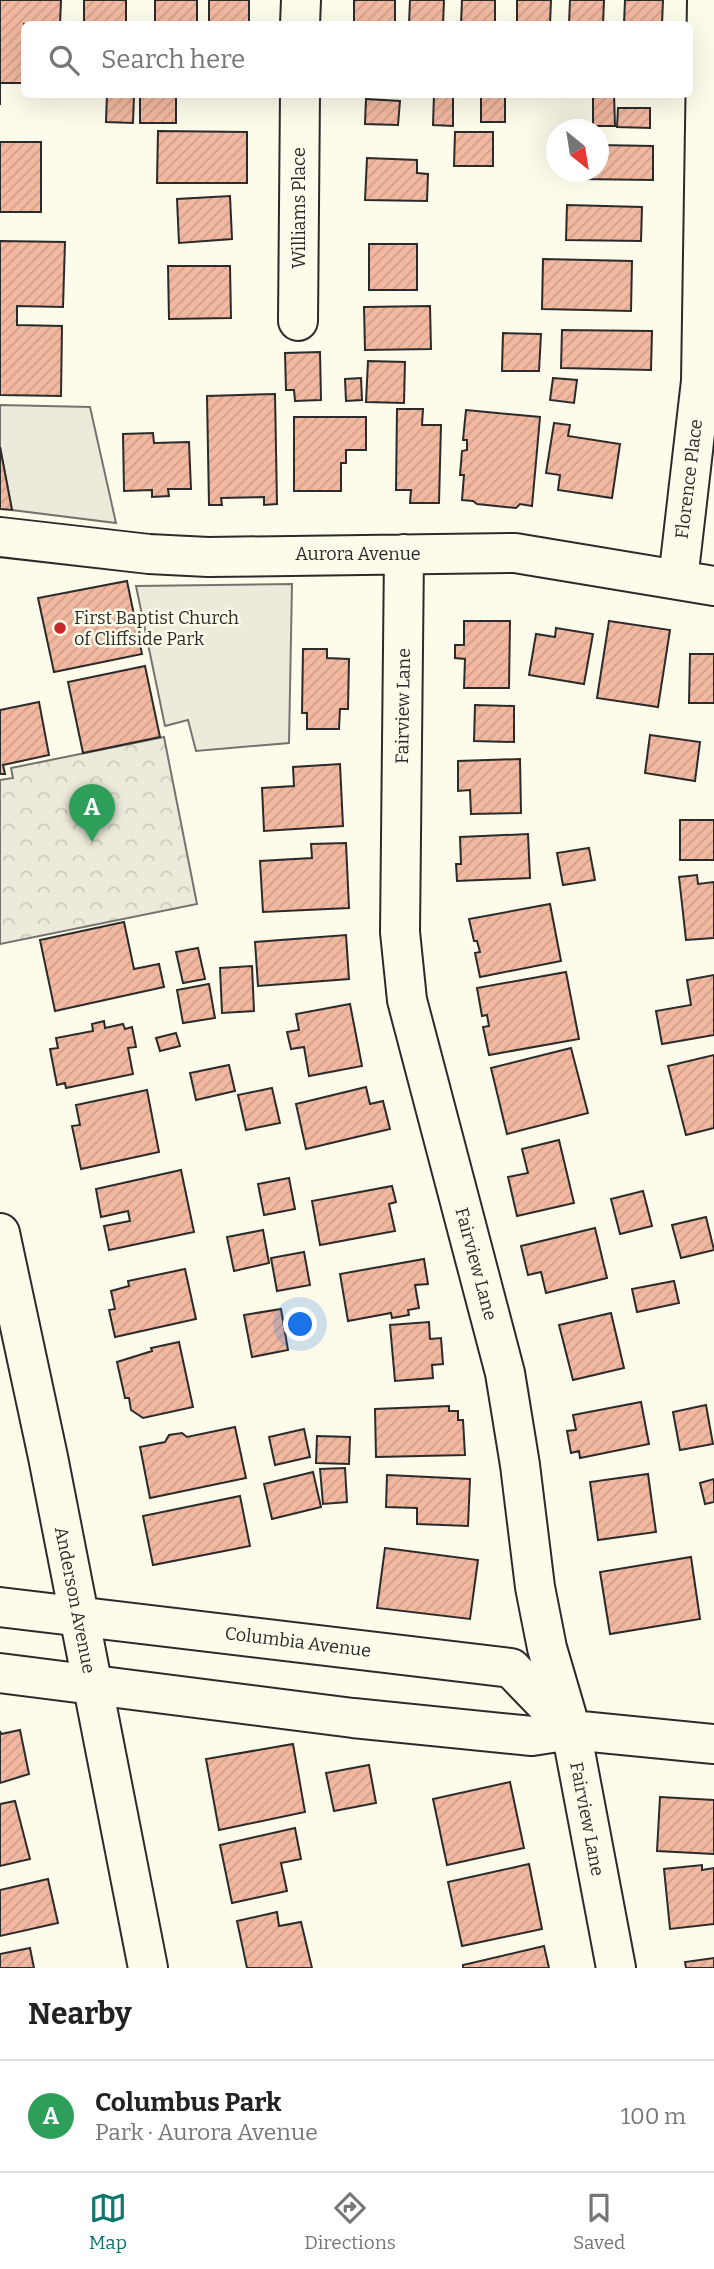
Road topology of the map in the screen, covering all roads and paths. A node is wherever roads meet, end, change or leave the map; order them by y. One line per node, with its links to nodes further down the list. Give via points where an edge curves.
1 (301, 0): 3 (street)
2 (707, 0): 8 (street, Florence Place)
3 (300, 21)
4 (300, 98): 5 (street, Williams Place)
5 (298, 321)
6 (0, 537): 7 (street, Aurora Avenue, via 208,557)
7 (404, 554): 8 (street, Aurora Avenue, via 515,553); 14 (street, Fairview Lane, via 400,932 407,1000 505,1373 535,1587)
8 (696, 583)
9 (0, 1233): 11 (street, Anderson Avenue)
10 (0, 1607): 11 (street, Columbia Avenue)
11 (78, 1616): 13 (street, Anderson Avenue); 14 (street, Columbia Avenue, via 511,1668)
12 (0, 1673): 13 (street)
13 (91, 1683): 14 (street, via 491,1732 532,1736); 16 (street, Anderson Avenue)
14 (571, 1730): 15 (street); 17 (street, Fairview Lane)
15 (714, 1744)
16 (148, 1968)
17 (616, 1968)

